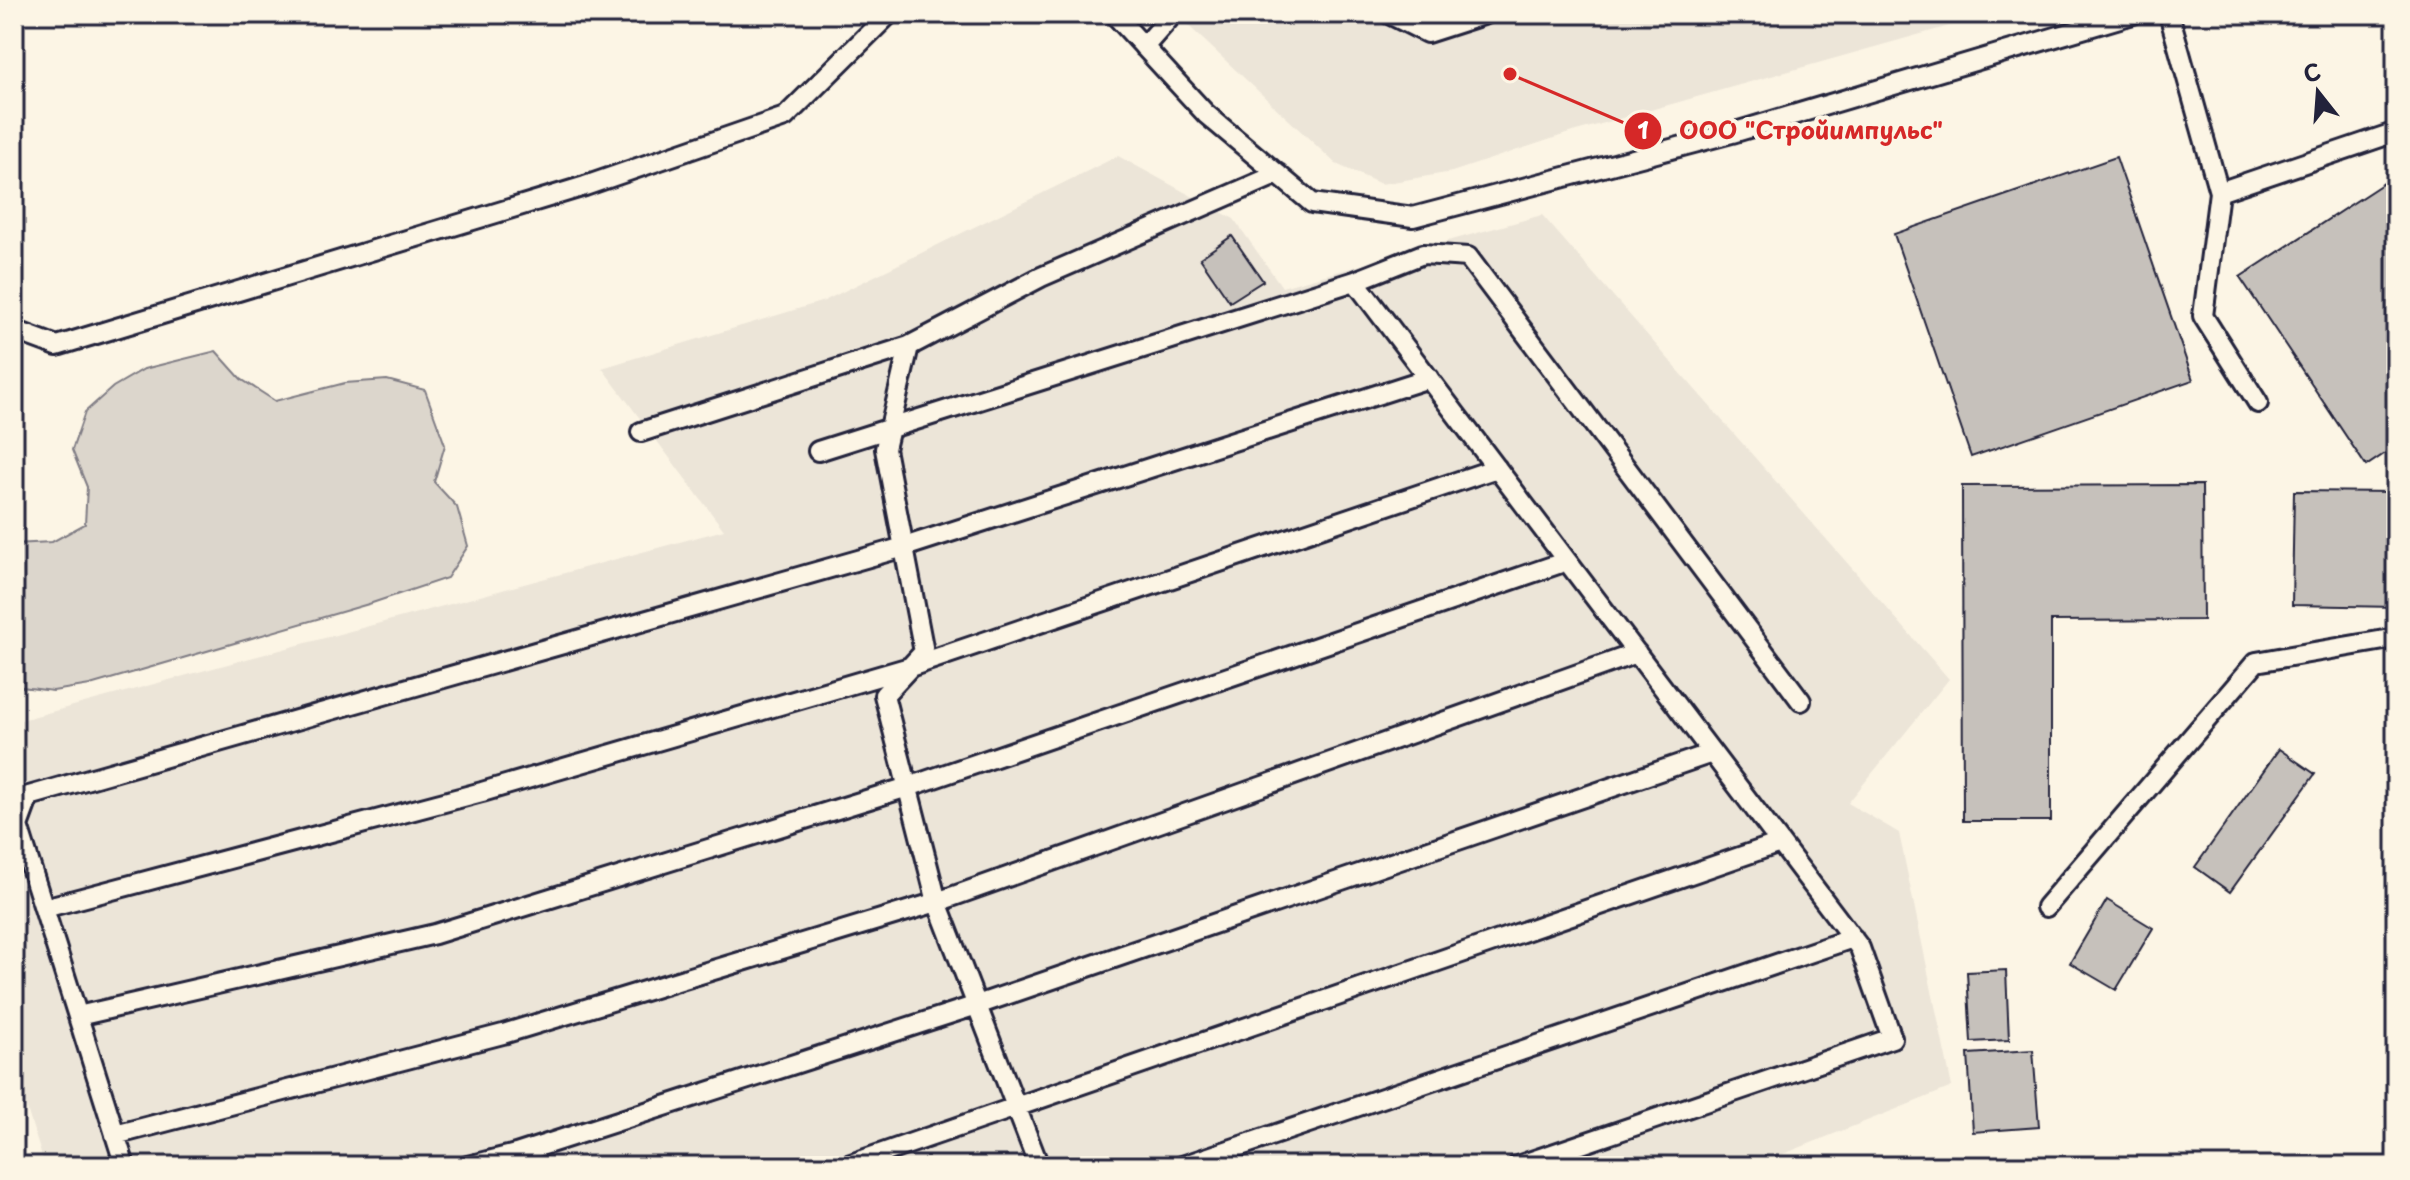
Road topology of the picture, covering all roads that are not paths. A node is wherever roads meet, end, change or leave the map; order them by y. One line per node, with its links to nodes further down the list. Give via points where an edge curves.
1 (889, 14): 13 (lane, via 785,117 585,186 57,346)
2 (1114, 14): 8 (lane)
3 (1173, 14): 8 (lane)
4 (1389, 14): 5 (lane, via 1427,33)
5 (1486, 14)
6 (2133, 14): 10 (lane, via 1732,133 1413,217 1312,203)
7 (2169, 14): 11 (lane)
8 (1144, 47): 10 (lane, via 1206,114)
9 (2396, 132): 11 (lane)
10 (1278, 174): 14 (lane, via 1041,277)
11 (2219, 192): 16 (lane, via 2203,316)
12 (1355, 281): 15 (lane); 17 (lane); 26 (lane, via 1423,254 1468,257)
13 (14, 330)
14 (909, 346): 17 (lane); 18 (lane)
15 (1429, 378): 20 (lane); 21 (lane)
16 (2258, 403)
17 (890, 428): 19 (lane); 21 (lane, via 885,449)
18 (641, 432)
19 (818, 451)
20 (1497, 468): 22 (lane); 25 (lane)
21 (904, 547): 25 (lane, via 924,652); 32 (lane, via 29,796 18,826)
22 (1567, 561): 24 (lane); 28 (lane)
23 (2396, 638): 31 (lane, via 2256,662)
24 (1637, 653): 27 (lane); 30 (lane)
25 (910, 667): 28 (lane, via 884,695); 32 (lane, via 482,792)
26 (1801, 701)
27 (1712, 753): 29 (lane); 34 (lane)
28 (908, 787): 30 (lane); 35 (lane, via 435,934)
29 (1780, 843): 33 (lane); 36 (lane)
30 (937, 902): 34 (lane); 37 (lane, via 503,1034)
31 (2046, 907)
32 (44, 908): 35 (lane)
33 (1853, 938): 42 (lane); 43 (lane, via 1892,1038)
34 (977, 1005): 36 (lane); 39 (lane)
35 (78, 1016): 37 (lane)
36 (1016, 1106): 40 (lane); 41 (lane)
37 (115, 1135): 38 (lane)
38 (125, 1166)
39 (468, 1166)
40 (845, 1166)
41 (1039, 1166)
42 (1182, 1166)
43 (1517, 1166)

